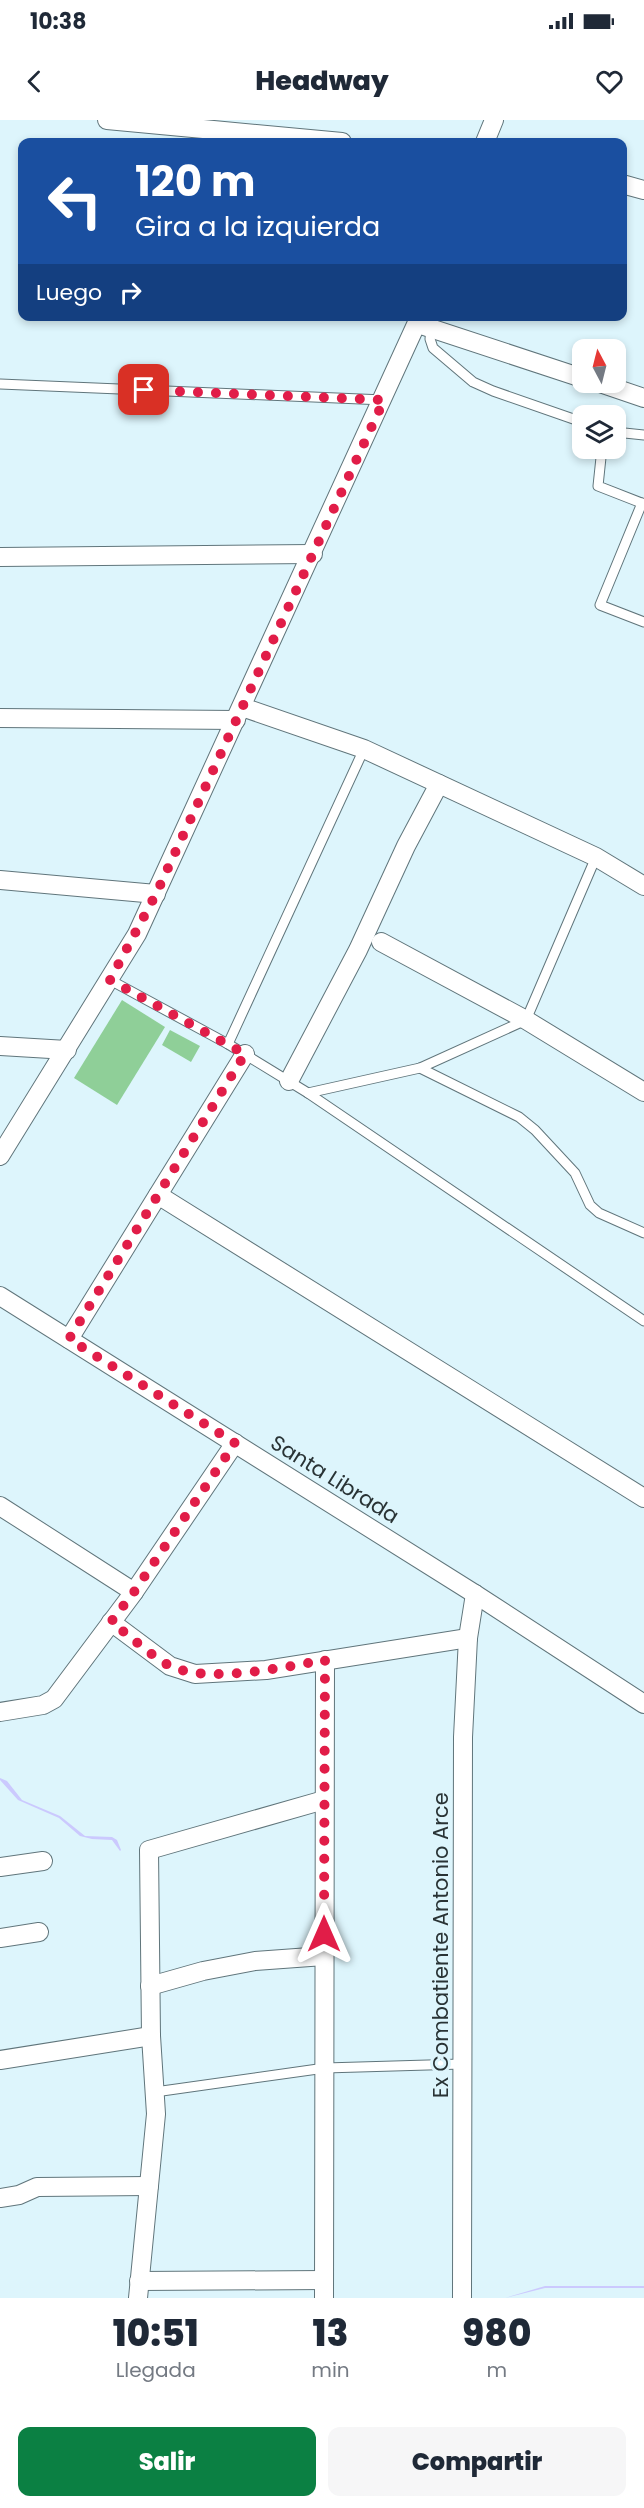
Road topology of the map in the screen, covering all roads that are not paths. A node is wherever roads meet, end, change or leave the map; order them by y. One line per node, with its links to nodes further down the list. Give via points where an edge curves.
1 (107, 120): 3 (street)
2 (494, 120): 4 (street)
3 (299, 138)
4 (487, 138)
5 (627, 185): 6 (street)
6 (644, 190)
7 (423, 323): 8 (street); 12 (street); 13 (lane, via 433,348 473,381)
8 (572, 375)
9 (0, 384): 12 (lane)
10 (626, 392): 11 (street)
11 (644, 398)
12 (384, 400): 18 (street)
13 (572, 419)
14 (626, 433): 15 (lane)
15 (644, 435)
16 (601, 459): 17 (lane, via 598,486)
17 (643, 504): 20 (lane, via 600,605)
18 (313, 554): 19 (street); 21 (street)
19 (0, 557)
20 (644, 622)
21 (239, 714): 22 (street); 23 (street); 28 (street)
22 (0, 718)
23 (364, 749): 24 (street); 32 (lane)
24 (439, 784): 25 (street); 37 (street, via 358,950)
25 (596, 857): 27 (street); 31 (lane)
26 (0, 880): 28 (street)
27 (644, 886)
28 (156, 894): 30 (street)
29 (381, 942): 31 (street)
30 (110, 980): 32 (lane); 34 (street)
31 (526, 1020): 36 (lane); 38 (street)
32 (228, 1044): 35 (lane)
33 (0, 1046): 34 (street)
34 (67, 1050): 40 (street)
35 (245, 1054): 37 (lane); 41 (street)
36 (420, 1068): 39 (lane); 42 (lane, via 519,1117 575,1173 590,1205)
37 (288, 1081): 39 (lane)
38 (644, 1092)
39 (308, 1093): 44 (lane)
40 (0, 1156)
41 (158, 1195): 45 (street); 47 (street)
42 (644, 1233)
43 (0, 1296): 45 (street, Santa Librada)
44 (644, 1321)
45 (69, 1339): 46 (street, Santa Librada)
46 (235, 1443): 49 (street); 50 (street, Santa Librada)
47 (644, 1498)
48 (0, 1506): 49 (street)
49 (134, 1592): 51 (street)
50 (475, 1594): 52 (street, Ex Combatiente Antonio Arce); 54 (street, Santa Librada)
51 (111, 1622): 53 (street, via 170,1666 195,1674 266,1670); 55 (street, via 54,1699 43,1705)
52 (468, 1638): 53 (street); 65 (street, Ex Combatiente Antonio Arce, via 462,1737)
53 (325, 1660): 56 (street)
54 (644, 1704)
55 (1, 1711)
56 (324, 1800): 61 (street); 62 (street, via 149,1850)
57 (44, 1861): 58 (street)
58 (0, 1867)
59 (39, 1932): 60 (street)
60 (0, 1938)
61 (324, 1956): 62 (street, via 255,1961); 66 (street)
62 (150, 1986): 63 (street)
63 (151, 2036): 64 (street); 67 (street)
64 (0, 2060)
65 (462, 2064): 66 (lane); 72 (street, Ex Combatiente Antonio Arce)
66 (325, 2068): 67 (lane); 70 (street)
67 (155, 2092): 68 (street)
68 (148, 2186): 69 (street, via 37,2187); 71 (street)
69 (0, 2198)
70 (324, 2289): 71 (street)
71 (138, 2290)
72 (462, 2298)

